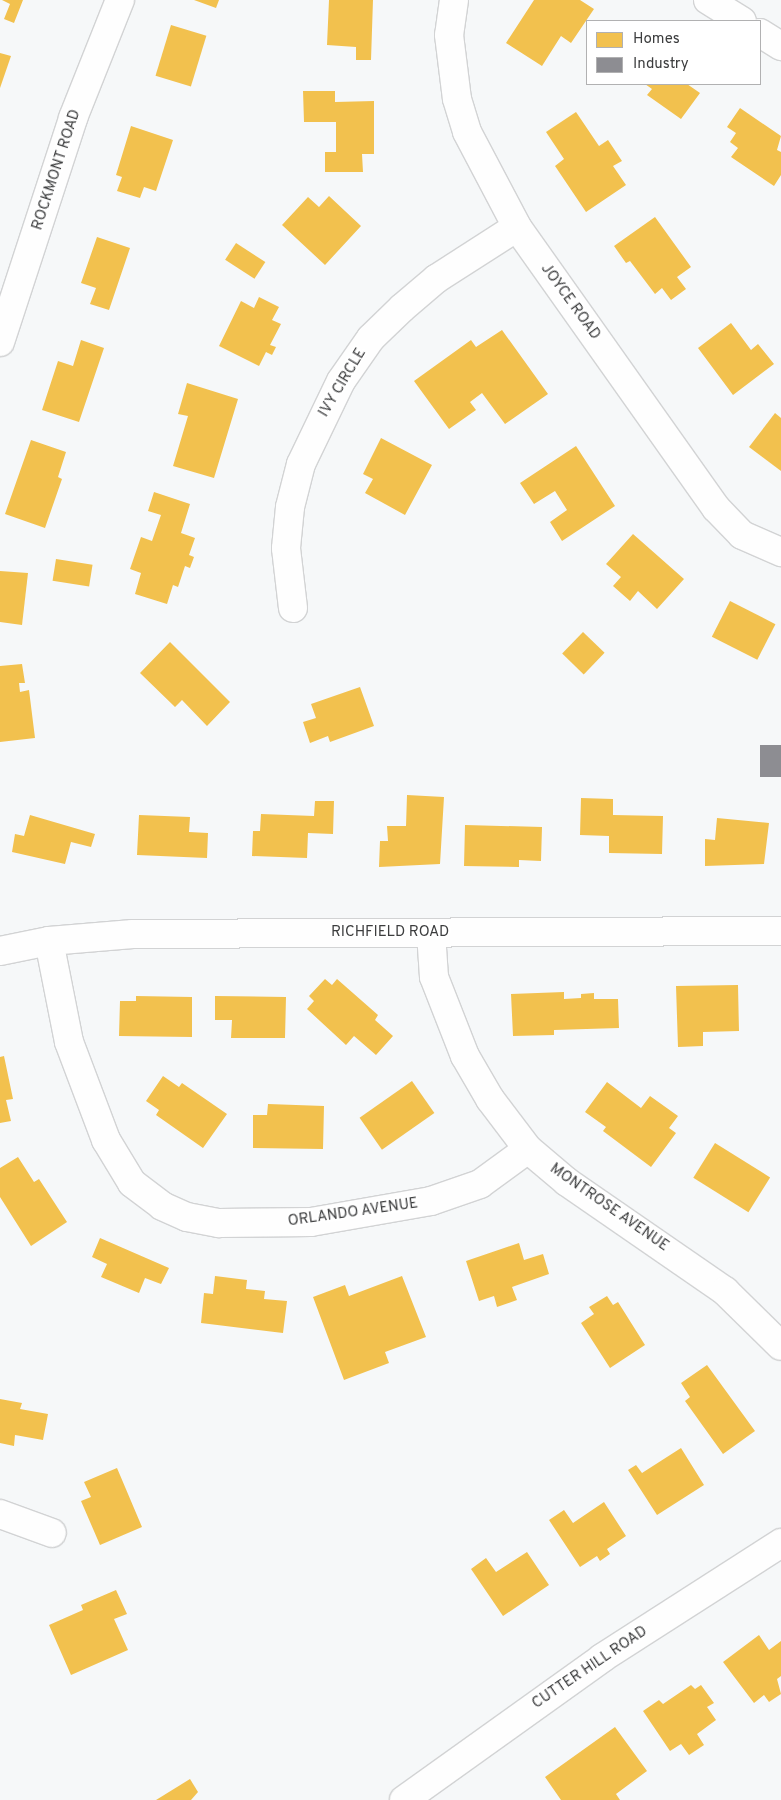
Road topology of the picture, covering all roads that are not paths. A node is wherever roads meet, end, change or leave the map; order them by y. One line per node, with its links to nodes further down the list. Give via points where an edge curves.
1 (120, 0): 8 (street, ROCKMONT ROAD, via 73,118)
2 (454, 0): 7 (street, JOYCE ROAD, via 450,35 457,99 467,132)
3 (708, 0): 4 (street)
4 (740, 20)
5 (761, 34): 6 (street)
6 (781, 46)
7 (517, 226): 9 (street, JOYCE ROAD, via 716,508 742,535); 10 (street, IVY CIRCLE, via 436,279 402,308 370,338 341,381 301,464 290,507 286,548)
8 (0, 342)
9 (781, 552)
10 (293, 608)
11 (781, 931): 12 (street, RICHFIELD ROAD)
12 (431, 934): 13 (street, RICHFIELD ROAD, via 133,934); 15 (street, MONTROSE AVENUE, via 434,978 465,1056 490,1099)
13 (49, 941): 14 (street, RICHFIELD ROAD); 15 (street, ORLANDO AVENUE, via 63,1018 95,1116 126,1175 162,1206 187,1217 219,1223 270,1224 349,1216 431,1201 480,1184)
14 (0, 952)
15 (528, 1148): 16 (street, MONTROSE AVENUE, via 567,1182 725,1291)
16 (781, 1346)
17 (0, 1514): 18 (street)
18 (52, 1533)
19 (781, 1543): 20 (street, CUTTER HILL ROAD, via 602,1658)
20 (404, 1800)

